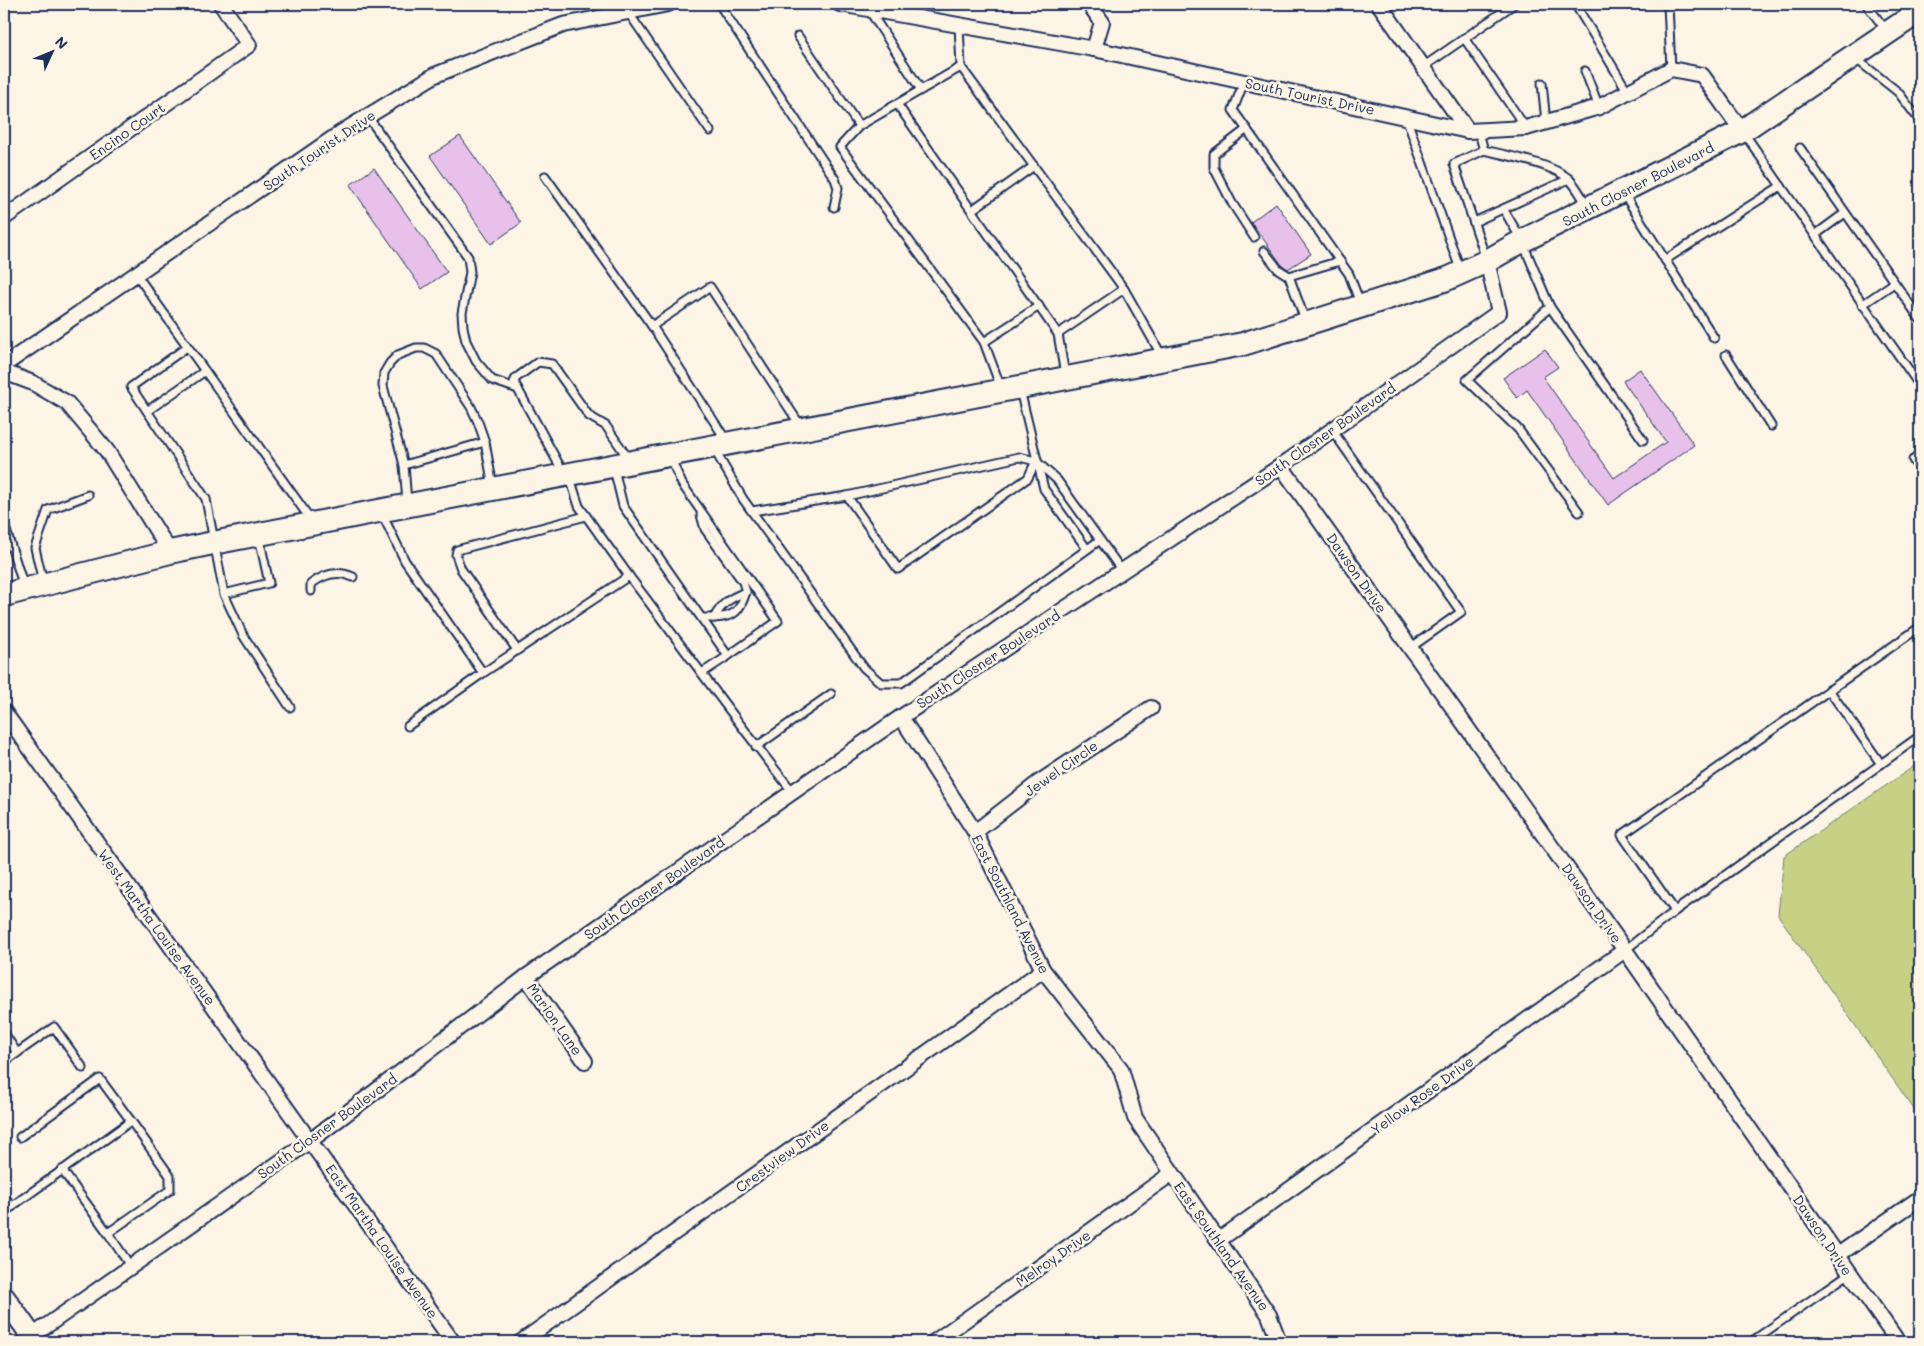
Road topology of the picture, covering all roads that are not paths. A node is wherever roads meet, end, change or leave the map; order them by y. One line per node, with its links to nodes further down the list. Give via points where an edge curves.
1 (220, 4): 52 (street, Encino Court, via 250,45)
2 (668, 4): 12 (street, South Tourist Drive)
3 (719, 4): 47 (lane, via 835,179 838,188)
4 (840, 4): 11 (street, South Tourist Drive)
5 (1089, 4): 18 (street, via 1102,22)
6 (1379, 4): 21 (street)
7 (1514, 4): 17 (lane)
8 (1575, 4): 27 (lane)
9 (1668, 4): 22 (lane)
10 (1866, 4): 15 (lane)
11 (868, 9): 14 (street, South Tourist Drive); 26 (lane)
12 (619, 10): 30 (street, South Tourist Drive, via 563,25 434,75); 38 (lane)
13 (1920, 10): 15 (main road, South Closner Boulevard)
14 (959, 25): 18 (street, South Tourist Drive); 20 (lane)
15 (1887, 33): 19 (main road, South Closner Boulevard)
16 (798, 36): 34 (lane)
17 (1464, 38): 21 (lane); 35 (lane)
18 (1094, 49): 24 (street, South Tourist Drive)
19 (1853, 56): 32 (lane, via 1898,92); 39 (main road, South Closner Boulevard)
20 (961, 67): 26 (lane); 42 (lane)
21 (1423, 67): 37 (street)
22 (1671, 69): 27 (street, South Tourist Drive); 39 (street, via 1702,75)
23 (1585, 71): 29 (lane)
24 (1244, 82): 31 (street, South Tourist Drive); 36 (lane, via 1233,110)
25 (1542, 83): 33 (lane)
26 (921, 90): 28 (lane)
27 (1628, 92): 29 (street, South Tourist Drive)
28 (897, 104): 34 (lane); 49 (lane)
29 (1599, 107): 33 (street, South Tourist Drive)
30 (368, 116): 62 (street, South Tourist Drive); 84 (lane, via 468,257 470,272 462,313 463,327 476,361 492,380)
31 (1406, 117): 37 (street, South Tourist Drive); 61 (lane)
32 (1920, 121)
33 (1546, 122): 35 (street, South Tourist Drive)
34 (859, 126): 75 (lane, via 840,147)
35 (1526, 128): 37 (street, South Tourist Drive)
36 (1247, 129): 55 (lane, via 1214,154 1214,168); 59 (lane)
37 (1473, 130): 41 (lane)
38 (710, 131)
39 (1742, 131): 45 (lane); 46 (main road, South Closner Boulevard)
40 (1800, 148): 51 (lane)
41 (1484, 150): 44 (lane, via 1520,158); 53 (lane, via 1454,164)
42 (1034, 166): 49 (lane); 65 (lane)
43 (545, 176): 72 (lane)
44 (1569, 179): 48 (lane); 50 (lane)
45 (1780, 186): 54 (lane); 58 (lane)
46 (1622, 192): 48 (main road, South Closner Boulevard); 58 (lane)
47 (834, 207)
48 (1590, 208): 56 (main road, South Closner Boulevard)
49 (972, 210): 67 (lane)
50 (1504, 210): 53 (lane); 56 (lane)
51 (1845, 213): 54 (lane); 64 (lane)
52 (4, 218)
53 (1474, 222): 60 (lane)
54 (1814, 235): 66 (lane)
55 (1254, 237)
56 (1522, 241): 60 (main road, South Closner Boulevard); 69 (lane)
57 (1264, 251): 63 (lane, via 1278,269)
58 (1665, 260): 74 (lane)
59 (1340, 261): 63 (lane); 68 (lane, via 1349,274)
60 (1487, 261): 61 (main road); 89 (street, South Closner Boulevard, via 1499,312)
61 (1461, 272): 68 (main road)
62 (136, 274): 76 (lane); 79 (street, South Tourist Drive)
63 (1289, 276): 71 (lane)
64 (1894, 284): 66 (lane); 70 (lane)
65 (1124, 289): 73 (lane); 78 (lane)
66 (1862, 305): 83 (lane)
67 (1039, 306): 73 (lane); 75 (lane)
68 (1361, 306): 71 (main road)
69 (1550, 307): 90 (lane); 108 (lane, via 1467,380 1518,428)
70 (1920, 319)
71 (1306, 324): 78 (main road, via 1244,344)
72 (652, 326): 88 (lane, via 710,288); 92 (lane)
73 (1058, 334): 82 (lane)
74 (1714, 338)
75 (984, 342): 85 (lane)
76 (187, 347): 81 (lane); 86 (lane, via 131,387)
77 (1726, 355): 87 (lane)
78 (1164, 359): 82 (main road)
79 (4, 365)
80 (4, 372): 116 (street, via 33,383 67,402 108,451)
81 (205, 372): 86 (lane); 110 (lane)
82 (1065, 379): 85 (main road)
83 (1920, 386)
84 (518, 389): 97 (lane, via 514,382 516,378 538,362 552,364 589,416 606,426); 100 (lane)
85 (1011, 389): 88 (main road); 95 (lane)
86 (147, 411): 114 (lane, via 206,499)
87 (1771, 426)
88 (802, 430): 92 (main road)
89 (1332, 430): 98 (street, South Closner Boulevard); 127 (lane, via 1461,612)
90 (1643, 440)
91 (485, 442): 96 (lane); 96 (lane, via 471,407 442,362 436,354 416,348 398,355 384,373 383,386); 101 (lane)
92 (721, 445): 93 (main road); 107 (lane)
93 (669, 455): 97 (main road); 105 (lane, via 682,484)
94 (1920, 455): 99 (lane, via 1913,460)
95 (1036, 461): 103 (lane, via 1019,457); 103 (lane, via 1028,478 898,570); 113 (lane, via 1057,480); 115 (lane, via 1044,489)
96 (404, 465): 104 (lane)
97 (622, 465): 100 (main road); 124 (lane, via 623,506)
98 (1281, 466): 117 (street, South Closner Boulevard); 127 (street, Dawson Drive)
99 (1920, 470)
100 (567, 475): 101 (main road); 109 (lane)
101 (493, 490): 104 (main road)
102 (88, 495): 120 (lane, via 48,510)
103 (847, 496): 107 (lane)
104 (407, 506): 106 (main road)
105 (698, 508): 122 (lane, via 705,530 743,582); 129 (lane, via 778,621)
106 (381, 511): 110 (main road); 130 (lane, via 405,562)
107 (752, 511): 115 (lane, via 864,668 881,683 901,683)
108 (1579, 512)
109 (586, 516): 118 (lane); 128 (lane, via 457,550 461,569)
110 (314, 524): 112 (main road)
111 (4, 529): 120 (lane)
112 (258, 535): 114 (main road); 123 (lane, via 269,583)
113 (1100, 540): 115 (lane); 117 (lane)
114 (213, 543): 116 (main road); 123 (lane)
115 (1087, 549)
116 (170, 552): 120 (main road)
117 (1122, 571): 137 (street, South Closner Boulevard)
118 (629, 576): 128 (lane); 131 (lane)
119 (353, 577): 121 (lane, via 343,572 320,578 311,584)
120 (24, 590)
121 (311, 591)
122 (746, 592): 125 (lane, via 721,606); 125 (lane, via 741,607 728,617)
123 (224, 594): 134 (lane, via 243,635)
124 (702, 618): 125 (lane); 129 (lane)
125 (714, 618)
126 (1920, 627): 132 (lane)
127 (1410, 648): 145 (street, Dawson Drive)
128 (517, 650): 130 (lane)
129 (728, 656): 131 (lane)
130 (483, 673): 138 (lane)
131 (702, 673): 140 (lane)
132 (1829, 690): 141 (lane); 144 (lane, via 1622,835)
133 (831, 694): 140 (lane)
134 (290, 707)
135 (1151, 708): 143 (street, Jewel Circle, via 1038,782)
136 (4, 712): 155 (street, West Martha Louise Avenue)
137 (901, 717): 142 (street, South Closner Boulevard); 143 (street, East Southland Avenue)
138 (408, 726)
139 (1920, 736): 141 (lane)
140 (756, 747): 142 (lane)
141 (1881, 764): 144 (lane)
142 (793, 792): 147 (street, South Closner Boulevard)
143 (975, 832): 146 (street, East Southland Avenue)
144 (1676, 911): 145 (lane)
145 (1625, 950): 163 (street, Yellow Rose Drive); 164 (street, Dawson Drive)
146 (1043, 970): 157 (street, East Southland Avenue, via 1121,1068 1135,1118); 170 (street, Crestview Drive)
147 (526, 978): 150 (street, Marion Lane); 155 (street, South Closner Boulevard)
148 (4, 1033): 149 (lane)
149 (17, 1052): 151 (lane); 152 (lane, via 54,1027)
150 (585, 1061)
151 (4, 1062)
152 (84, 1068)
153 (131, 1121): 154 (lane, via 100,1079); 156 (lane); 162 (lane, via 170,1176 170,1190)
154 (20, 1136)
155 (310, 1141): 165 (street, South Closner Boulevard); 169 (street, East Martha Louise Avenue)
156 (62, 1170): 160 (lane); 162 (lane)
157 (1172, 1174): 163 (street, East Southland Avenue); 171 (street, Melroy Drive)
158 (4, 1196): 160 (lane)
159 (1920, 1198): 164 (street)
160 (12, 1206): 161 (lane)
161 (4, 1212)
162 (108, 1233): 165 (lane)
163 (1220, 1240): 172 (street, East Southland Avenue, via 1269,1315)
164 (1838, 1255): 166 (street, Dawson Drive)
165 (131, 1267): 168 (street, South Closner Boulevard)
166 (1850, 1273): 173 (lane); 174 (street, Dawson Drive)
167 (4, 1297): 168 (main road)
168 (29, 1340)
169 (454, 1342)
170 (521, 1342)
171 (934, 1342)
172 (1279, 1342)
173 (1751, 1342)
174 (1898, 1342)

